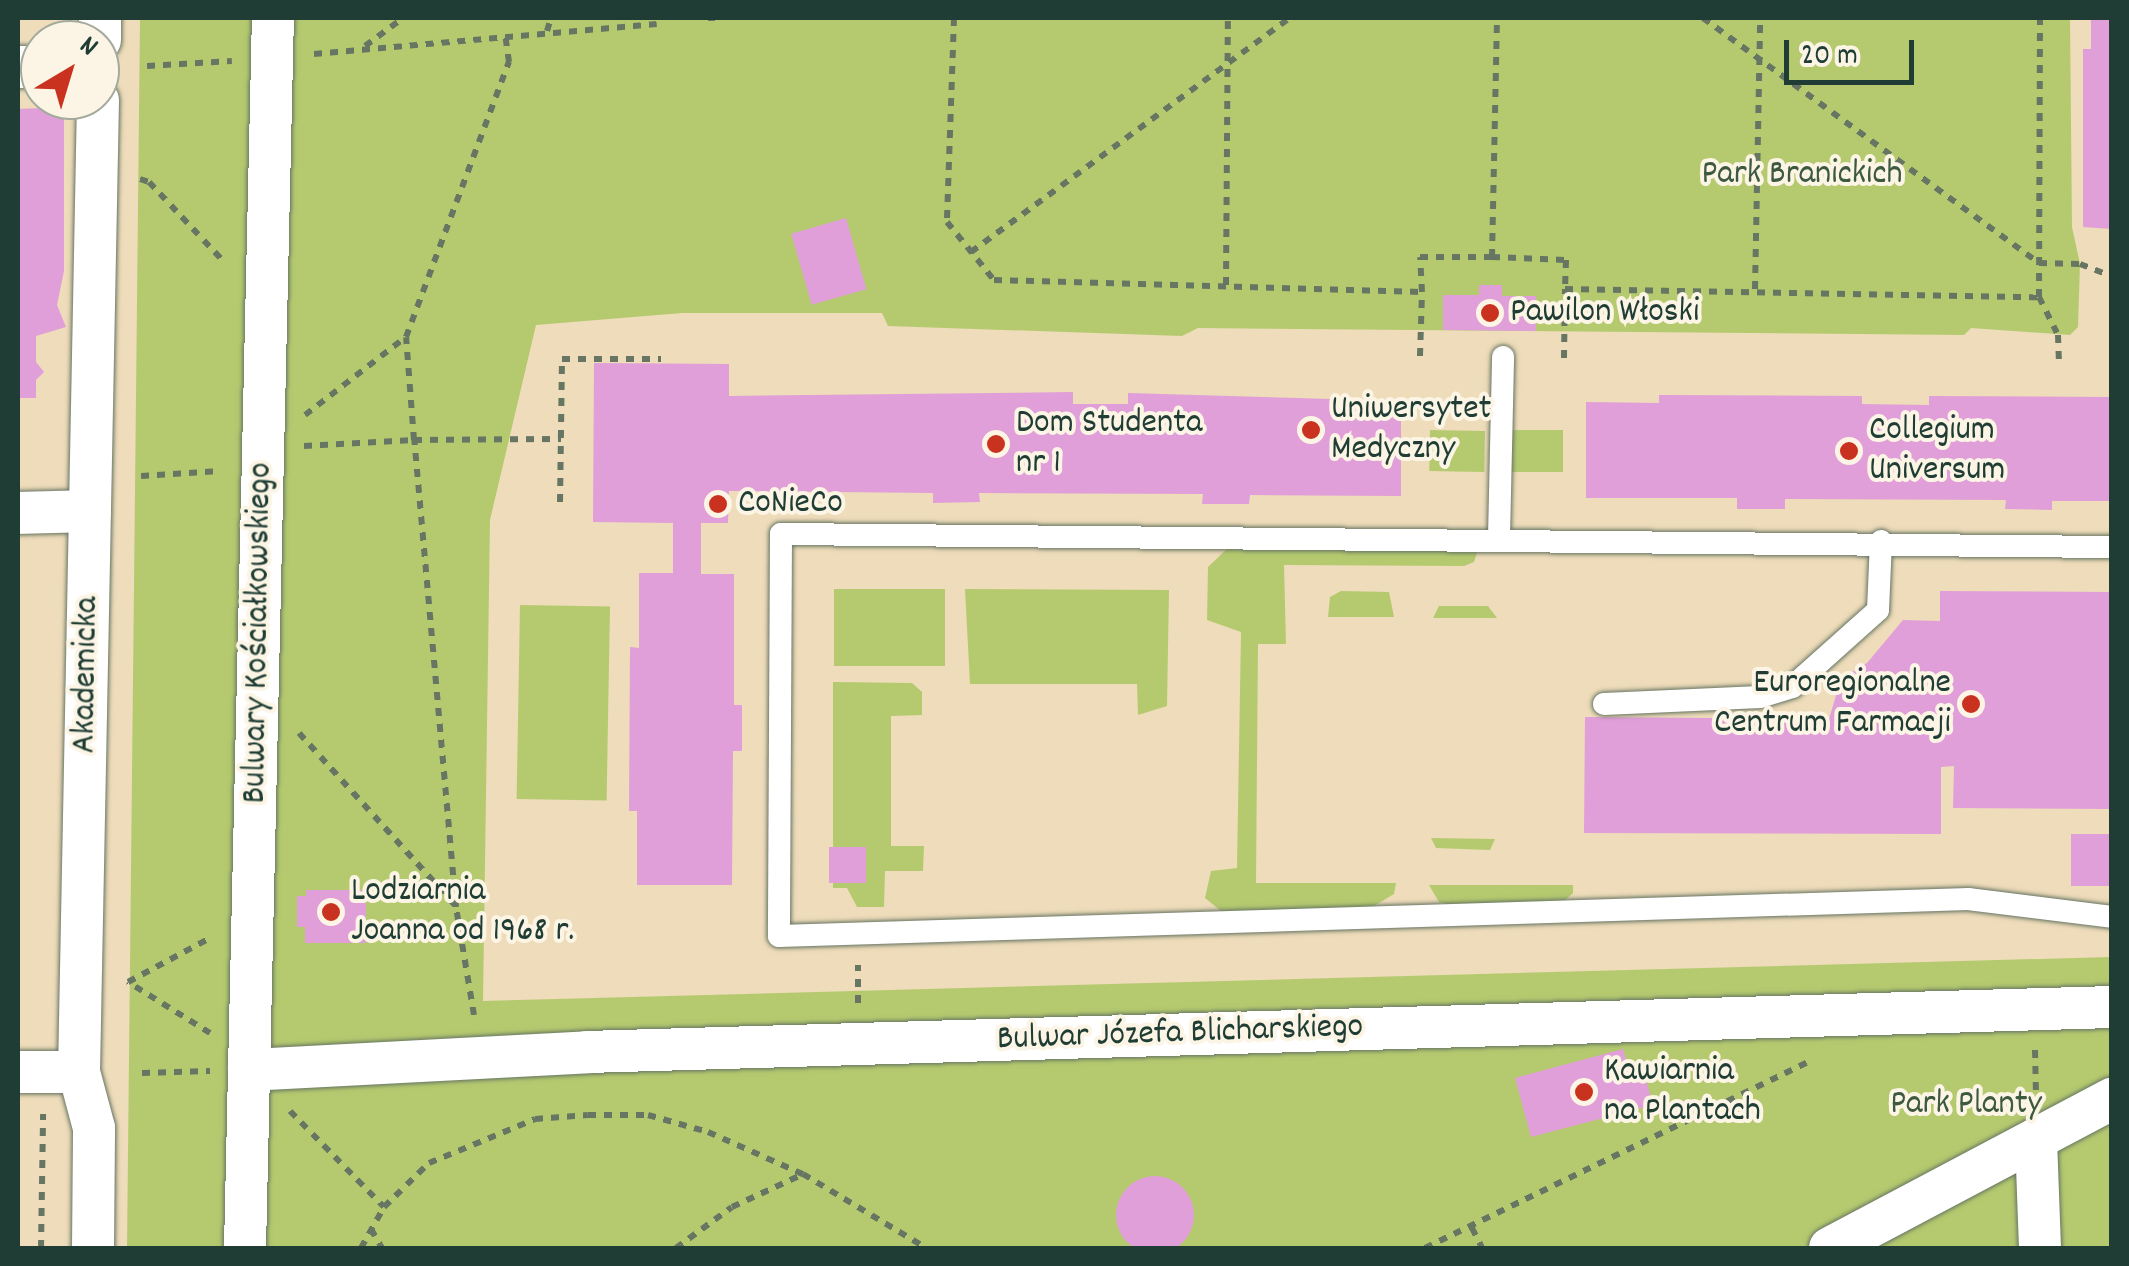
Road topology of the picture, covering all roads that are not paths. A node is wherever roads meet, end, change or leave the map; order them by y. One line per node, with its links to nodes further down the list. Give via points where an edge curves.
1 (272, 38): 12 (street, Bulwary Kościałkowskiego)
2 (98, 120): 4 (street, Akademicka)
3 (1504, 357): 6 (lane)
4 (90, 510): 5 (street); 14 (street, Akademicka)
5 (18, 513)
6 (1499, 536): 7 (lane); 10 (lane, via 781,534 779,936 1968,900)
7 (1881, 541): 8 (lane); 9 (lane, via 1878,610 1792,686 1760,697)
8 (2112, 547)
9 (1604, 704)
10 (2112, 917)
11 (2112, 1007): 12 (street, Bulwar Józefa Blicharskiego)
12 (249, 1064): 18 (street, Bulwary Kościałkowskiego)
13 (18, 1072): 14 (street)
14 (79, 1072): 17 (street, Akademicka, via 94,1128)
15 (2112, 1099): 16 (street)
16 (2036, 1139): 19 (street); 20 (street)
17 (94, 1248)
18 (245, 1248)
19 (1830, 1248)
20 (2040, 1248)

